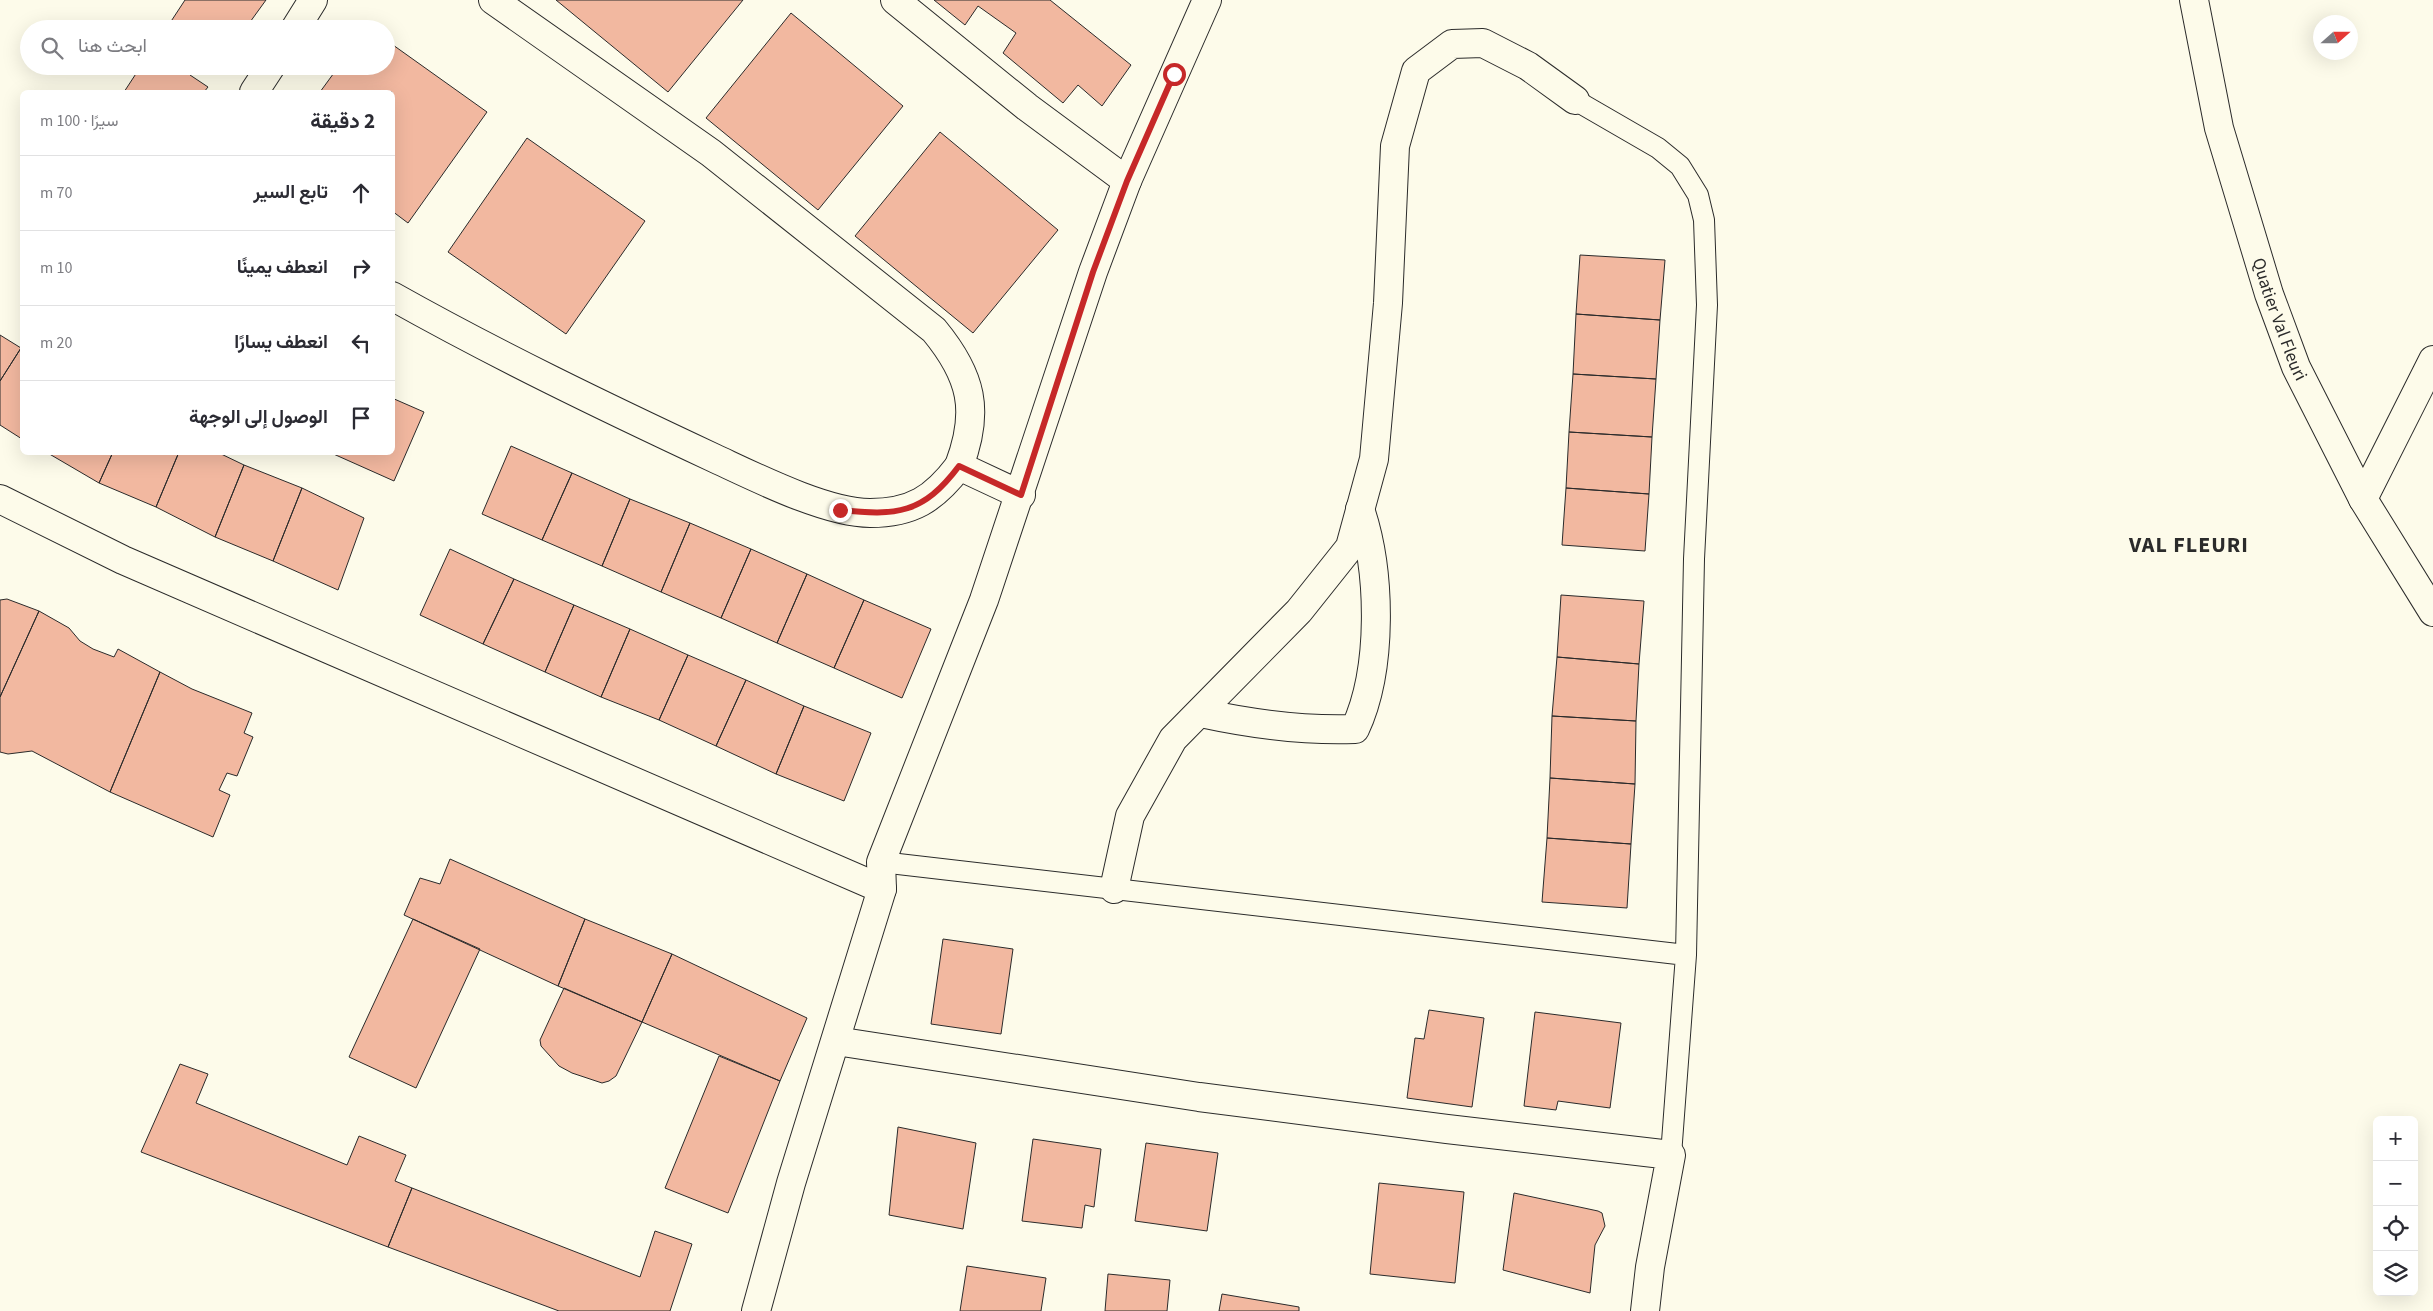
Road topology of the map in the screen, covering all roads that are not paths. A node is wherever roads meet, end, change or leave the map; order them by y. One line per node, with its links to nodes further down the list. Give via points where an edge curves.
1 (313, 0): 6 (street)
2 (493, 0): 13 (street, via 711,153 934,330 957,361 970,402 972,424)
3 (894, 0): 10 (street, via 1027,107)
4 (1207, 0): 10 (street)
5 (2194, 0): 16 (street, Quatier Val Fleuri, via 2219,128 2269,294 2296,367)
6 (301, 20)
7 (265, 75): 8 (street)
8 (255, 90)
9 (1575, 100): 17 (street, via 1528,66 1483,42 1452,44 1416,72 1395,146 1388,303 1374,459); 23 (lane, via 1658,148 1680,166 1698,196 1704,220 1707,305 1694,559)
10 (1127, 181): 14 (street, via 1093,272)
11 (395, 298): 13 (street, via 584,398 754,476 840,510 869,513 913,508 931,497)
12 (2433, 360): 16 (street)
13 (959, 466): 14 (street)
14 (1021, 495): 20 (street, via 984,600)
15 (0, 499): 21 (street, via 150,572)
16 (2363, 499): 18 (street, Quatier Val Fleuri)
17 (1360, 509): 19 (street, via 1350,546 1299,610); 19 (street, via 1369,536 1375,582 1375,634 1365,708 1356,729 1310,729 1242,722)
18 (2433, 612)
19 (1200, 713): 22 (street, via 1173,739 1130,816)
20 (882, 862): 21 (street); 22 (lane)
21 (882, 889): 24 (street)
22 (1114, 889): 23 (lane)
23 (1686, 955): 25 (lane)
24 (836, 1041): 25 (street, via 1199,1097); 26 (street, via 791,1183)
25 (1671, 1155): 27 (street)
26 (756, 1311)
27 (1645, 1311)

